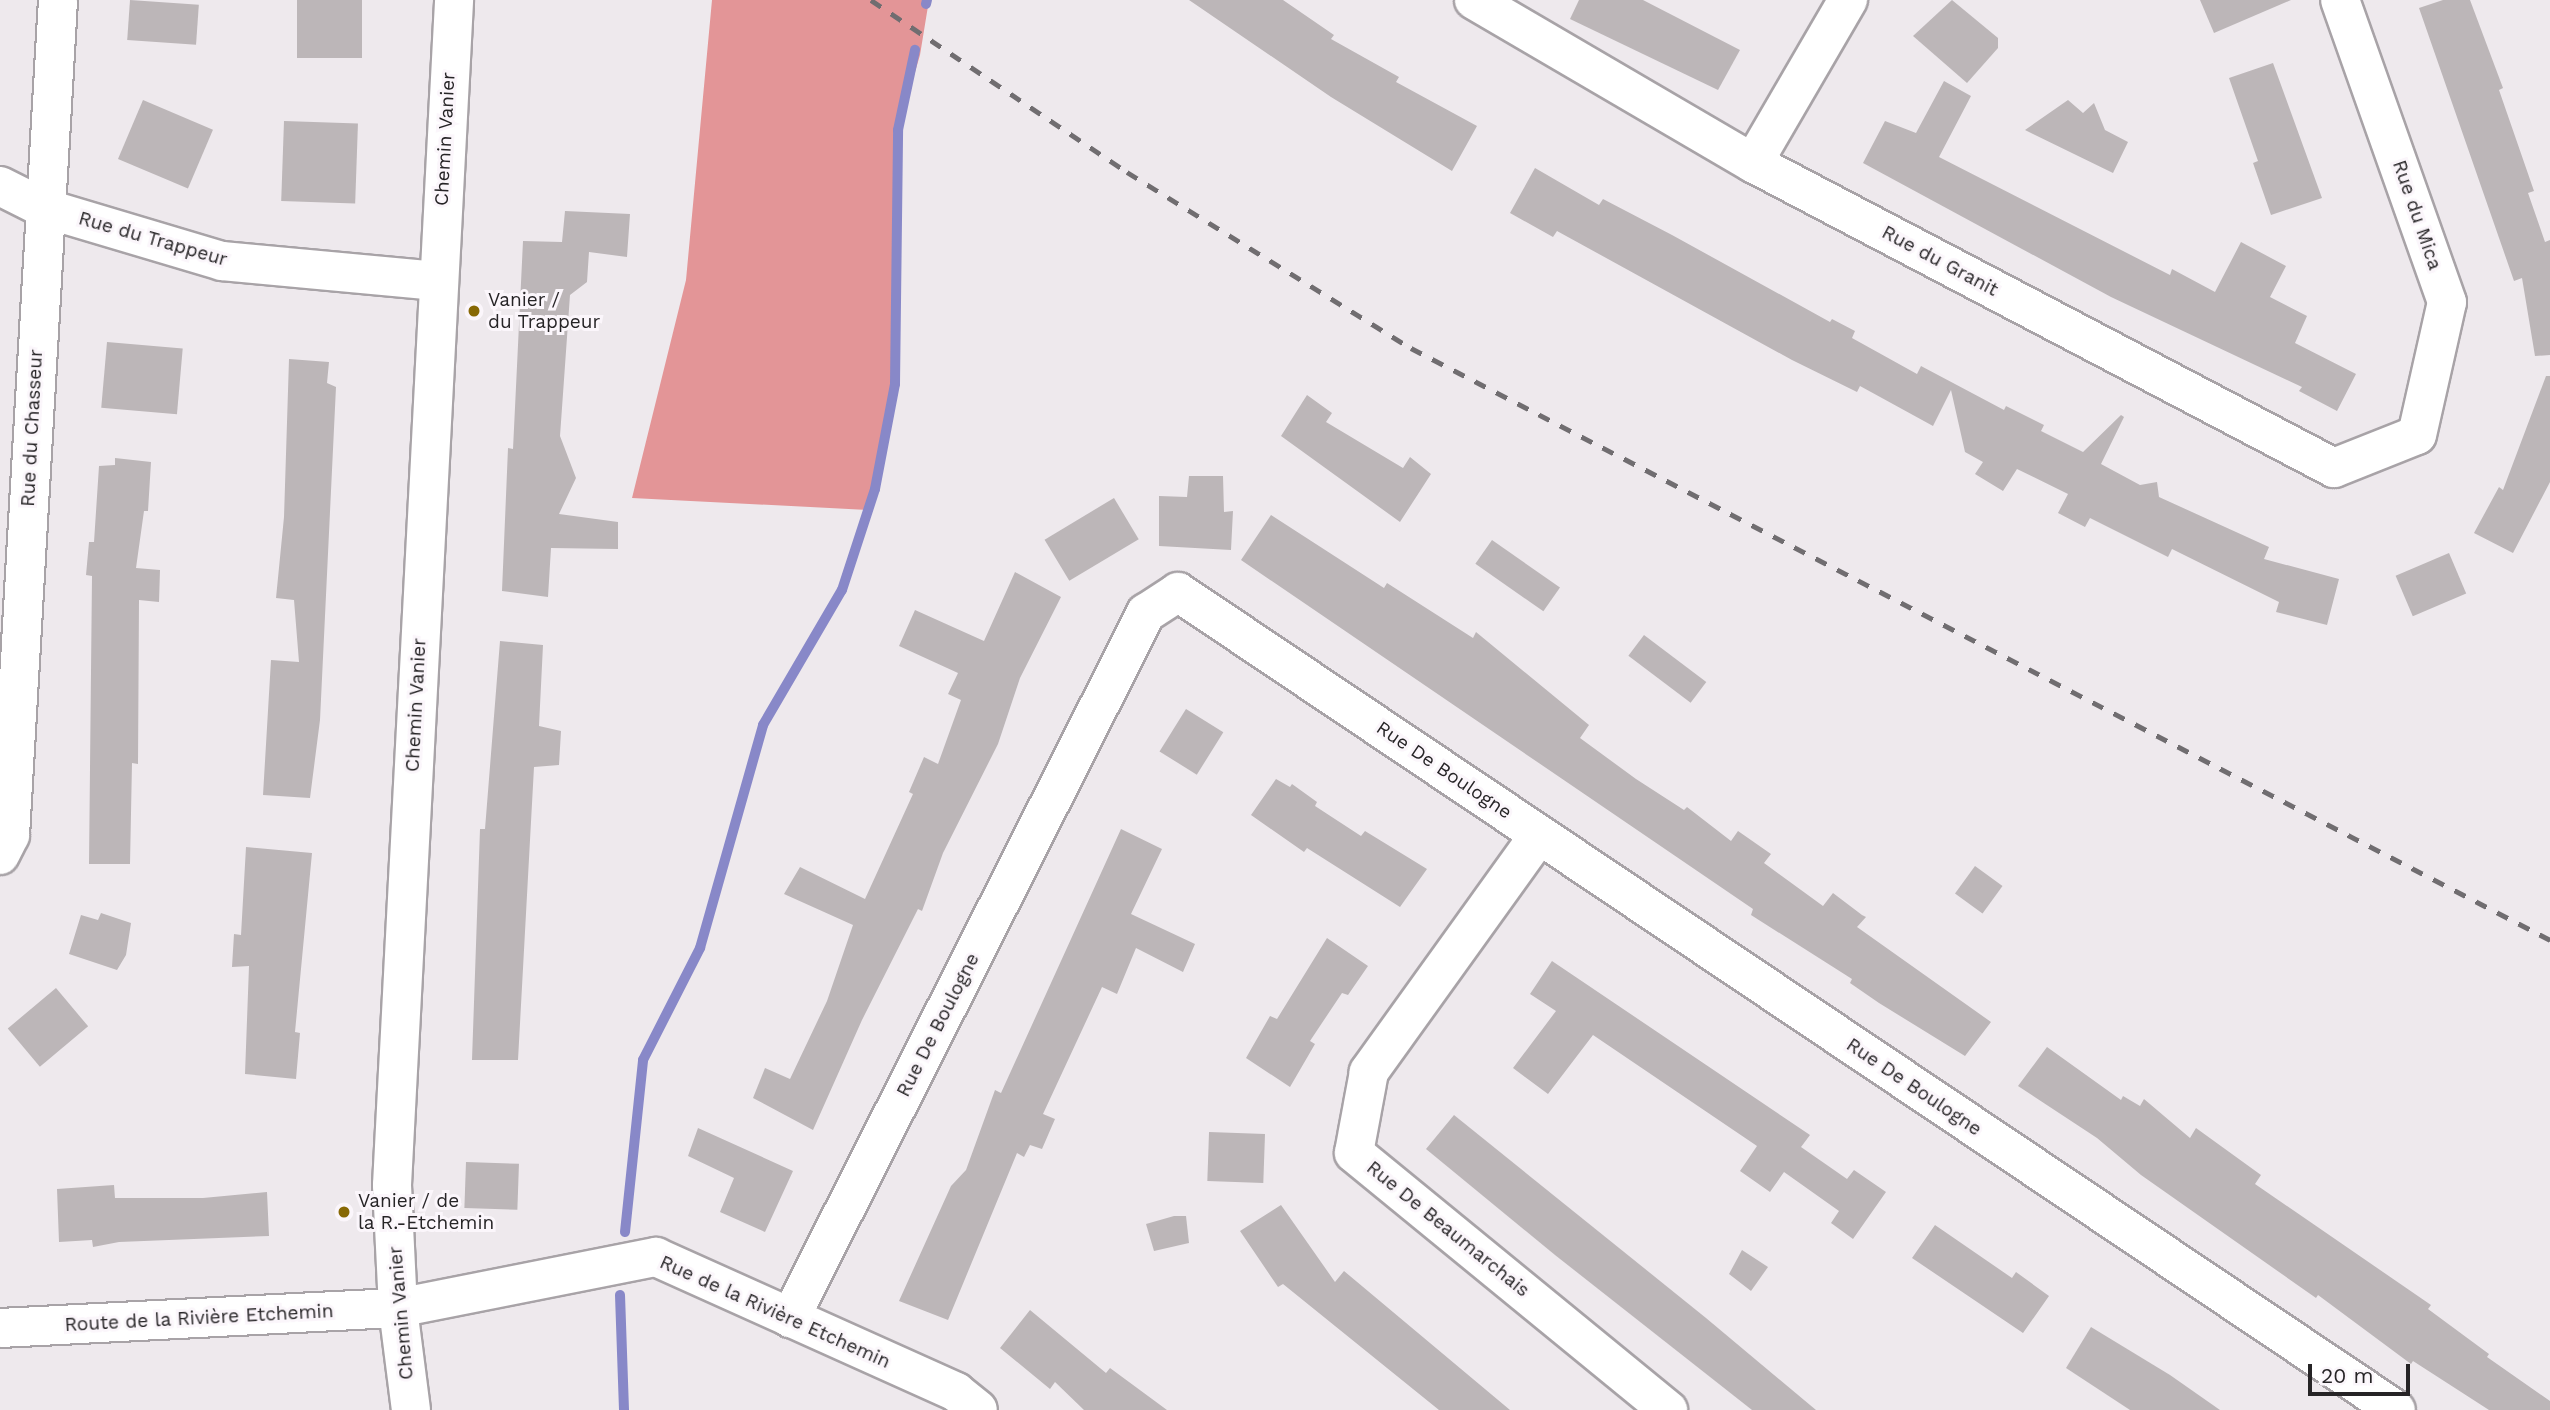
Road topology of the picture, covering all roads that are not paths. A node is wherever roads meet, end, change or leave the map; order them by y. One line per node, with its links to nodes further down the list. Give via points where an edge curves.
1 (58, 0): 8 (street, Rue du Chasseur)
2 (454, 0): 9 (street, Chemin Vanier)
3 (1474, 0): 6 (street, Rue du Granit)
4 (1848, 0): 6 (street)
5 (2340, 0): 10 (street, Rue du Mica, via 2447,302)
6 (1753, 163): 10 (street, Rue du Granit, via 2334,468)
7 (0, 186): 8 (street, Rue du Trappeur)
8 (44, 208): 9 (street, Rue du Trappeur, via 222,261); 12 (street, Rue du Chasseur, via 10,835)
9 (437, 281): 13 (street, Chemin Vanier, via 392,1185)
10 (2417, 435)
11 (1539, 835): 14 (street, Rue De Boulogne, via 1178,592 1146,613); 18 (street, Rue De Beaumarchais, via 1369,1072 1354,1153); 19 (street, Rue De Boulogne)
12 (0, 855)
13 (398, 1308): 14 (street, Rue de la Rivière Etchemin, via 656,1257); 15 (street, Route de la Rivière Etchemin); 16 (street, Chemin Vanier)
14 (790, 1318): 17 (street, Rue de la Rivière Etchemin, via 956,1392)
15 (0, 1328)
16 (411, 1410)
17 (978, 1410)
18 (1668, 1410)
19 (2396, 1410)

